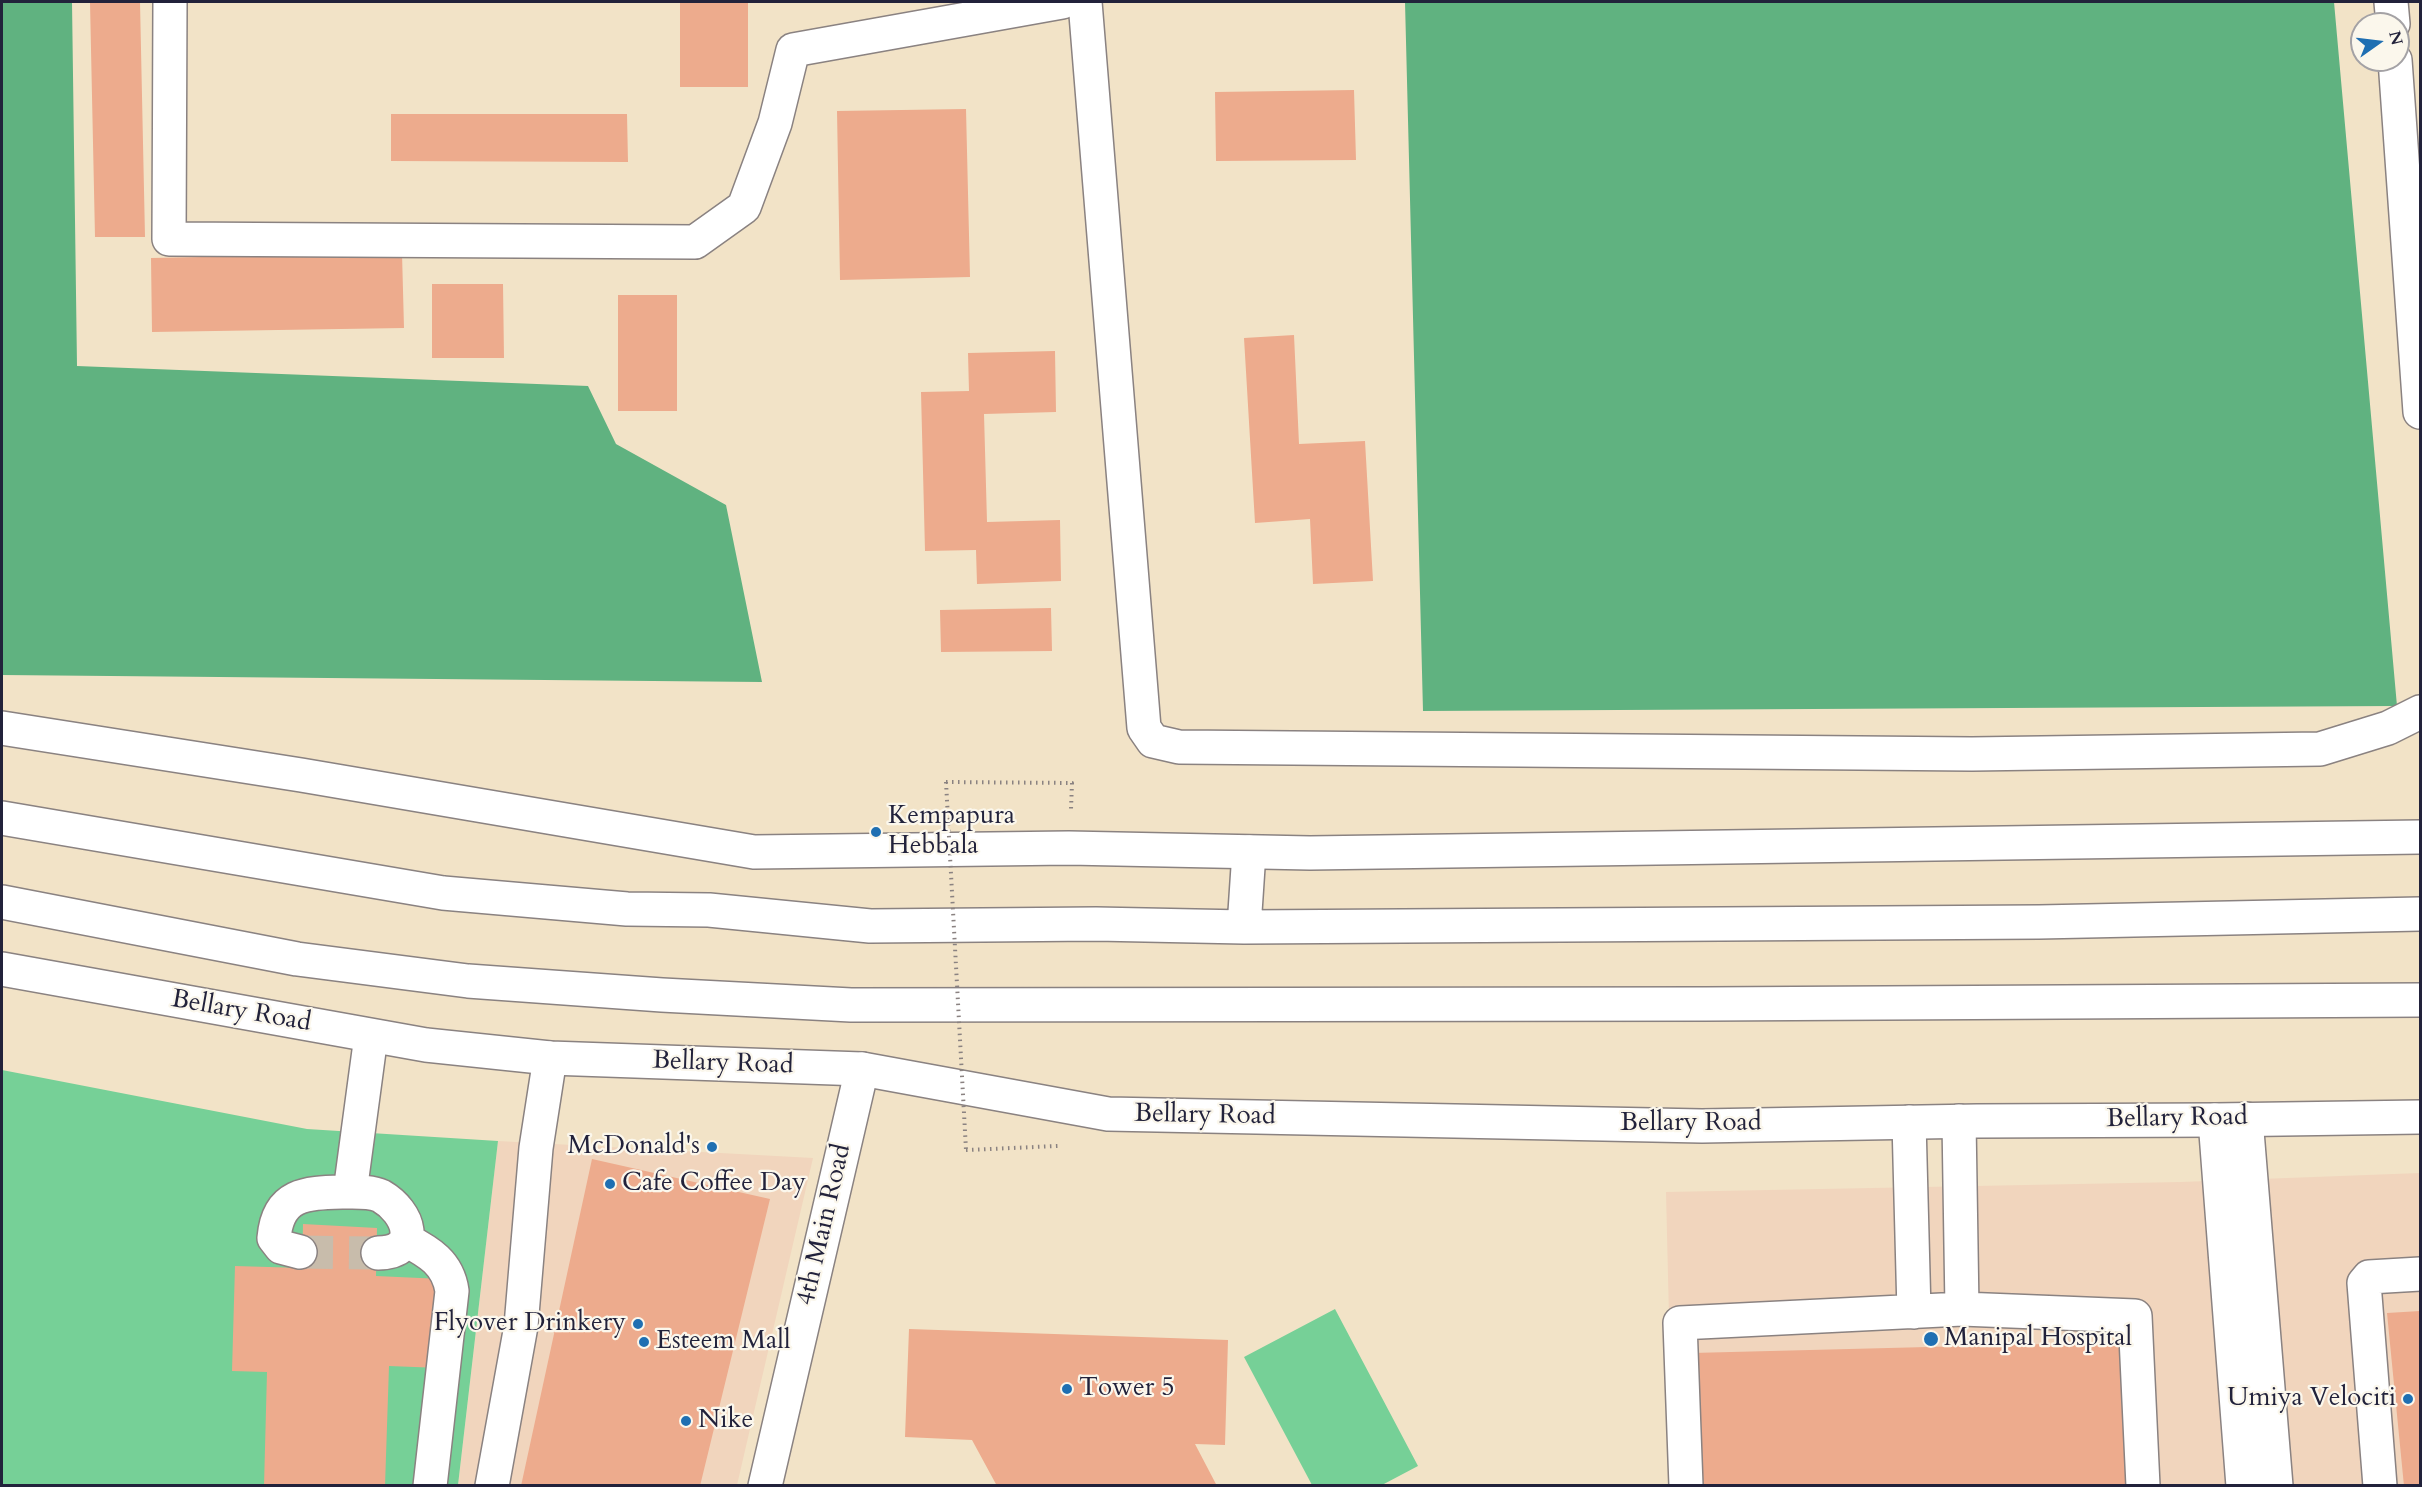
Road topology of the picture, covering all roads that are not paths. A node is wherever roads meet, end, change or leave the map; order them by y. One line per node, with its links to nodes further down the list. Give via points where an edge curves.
1 (170, 2): 2 (main road, via 169,239 694,242 744,207 775,123 794,50)
2 (1062, 2)
3 (1086, 2): 6 (main road, via 1144,728 1152,741 1179,747 1972,754 2320,749 2388,728)
4 (2397, 72): 5 (main road)
5 (2421, 412)
6 (2421, 712)
7 (2, 728): 10 (main road, via 754,852 1069,848)
8 (2, 818): 13 (main road, via 443,893 627,909 709,910 870,926)
9 (2421, 837): 10 (main road)
10 (1249, 852): 13 (main road)
11 (2, 902): 15 (main road, via 297,959 468,981 851,1005)
12 (2421, 914): 13 (main road, via 2038,922)
13 (1244, 927)
14 (2, 969): 16 (main road, Bellary Road)
15 (2421, 1000)
16 (371, 1036): 17 (main road, Bellary Road); 23 (main road)
17 (550, 1058): 18 (main road, Bellary Road); 29 (main road, via 536,1148 521,1326)
18 (861, 1069): 22 (main road, Bellary Road, via 1108,1114 1702,1126); 30 (main road, 4th Main Road)
19 (2421, 1117): 20 (main road, Bellary Road)
20 (2231, 1119): 21 (main road, Bellary Road); 33 (main road); 34 (main road)
21 (1959, 1121): 22 (main road, Bellary Road); 26 (main road)
22 (1910, 1122): 27 (main road)
23 (350, 1192): 24 (main road, via 311,1193 283,1208 274,1238 281,1247); 28 (main road, via 377,1194 394,1206 407,1226 392,1246 427,1251 450,1278 452,1291)
24 (300, 1251)
25 (2421, 1274): 35 (main road, via 2369,1277 2364,1283)
26 (1962, 1310): 27 (main road); 32 (main road, via 2135,1316)
27 (1914, 1312): 31 (main road, via 1680,1323)
28 (430, 1485)
29 (492, 1485)
30 (765, 1485)
31 (1686, 1485)
32 (2143, 1485)
33 (2243, 1485)
34 (2276, 1485)
35 (2380, 1485)

